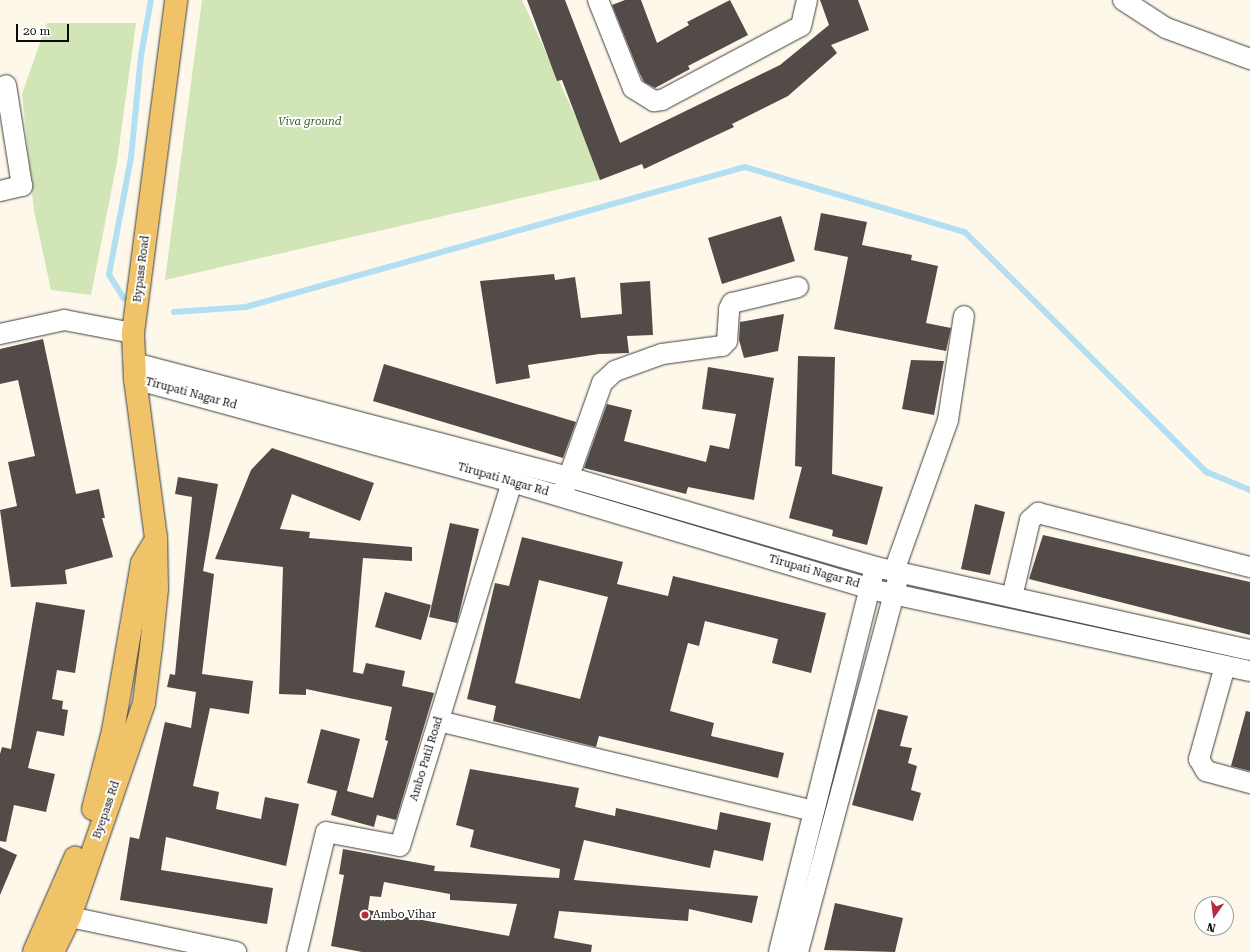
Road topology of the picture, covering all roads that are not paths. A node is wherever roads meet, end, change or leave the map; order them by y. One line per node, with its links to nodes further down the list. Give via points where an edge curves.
1 (176, 0): 10 (main road, Bypass Road)
2 (598, 0): 3 (street, via 633,88 654,101 662,100 801,26)
3 (807, 0)
4 (1123, 0): 5 (street, via 1166,28)
5 (1250, 59)
6 (6, 85): 7 (street, via 22,186)
7 (0, 191)
8 (798, 287): 13 (street, via 732,303 729,309 727,341 722,346 662,354 615,371 602,383)
9 (964, 316): 18 (street, via 948,420)
10 (133, 333): 11 (street, via 64,320); 12 (main road, Bypass Road)
11 (0, 334)
12 (135, 371): 13 (street); 14 (street, Tirupati Nagar Rd); 16 (main road, Bypass Road)
13 (568, 477): 15 (street); 18 (street)
14 (512, 482): 15 (street, Tirupati Nagar Rd); 25 (street, Ambo Patil Road)
15 (562, 498): 19 (street, Tirupati Nagar Rd)
16 (156, 538): 29 (main road, via 142,563 115,724 94,807); 29 (main road, Byepass Rd, via 157,589 144,703)
17 (1250, 567): 21 (street, via 1038,514 1030,520)
18 (890, 570): 19 (street); 20 (street); 21 (street)
19 (870, 589): 20 (street, Tirupati Nagar Rd); 27 (street)
20 (894, 594): 23 (street, Tirupati Nagar Rd); 28 (street)
21 (1012, 597): 22 (street)
22 (1250, 650)
23 (1226, 666): 24 (street, Tirupati Nagar Rd); 26 (street, via 1198,759 1206,771)
24 (1250, 671)
25 (439, 721): 27 (street); 33 (street, Ambo Patil Road, via 400,846 326,832)
26 (1250, 783)
27 (813, 811): 28 (street)
28 (809, 872): 34 (street); 35 (street)
29 (62, 912): 30 (main road); 31 (main road); 32 (street)
30 (34, 952)
31 (53, 952)
32 (236, 952)
33 (297, 952)
34 (779, 952)
35 (798, 952)

